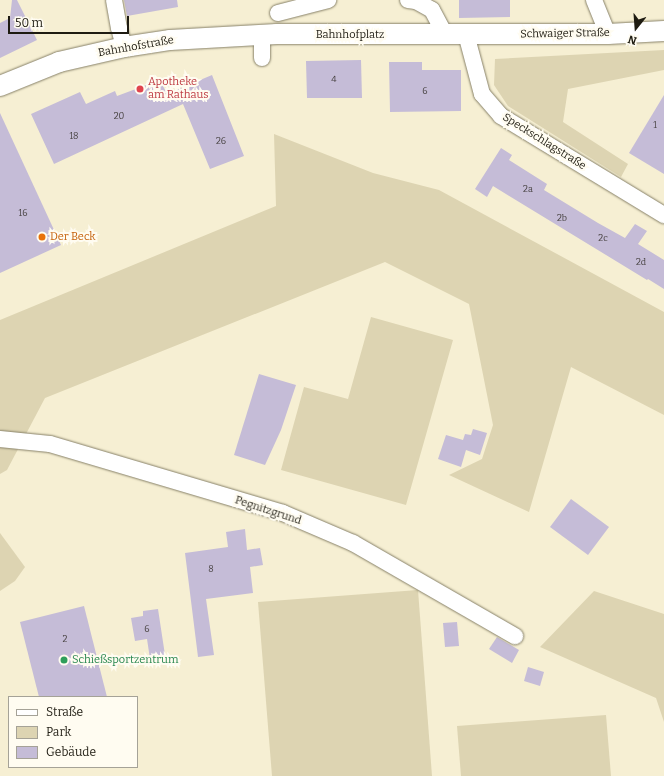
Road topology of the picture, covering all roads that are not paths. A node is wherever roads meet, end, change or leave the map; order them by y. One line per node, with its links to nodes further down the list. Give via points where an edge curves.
1 (114, 0): 11 (street)
2 (328, 0): 5 (street)
3 (408, 0): 8 (street, via 416,1 432,10)
4 (594, 0): 10 (street)
5 (281, 7): 7 (street)
6 (664, 31): 10 (main road, Schwaiger Straße)
7 (269, 34): 8 (main road, Bahnhofplatz); 11 (main road, Bahnhofstraße, via 170,40); 12 (street)
8 (445, 34): 9 (main road, Bahnhofplatz)
9 (466, 34): 10 (main road, Schwaiger Straße); 14 (street, Speckschlagstraße, via 482,94 501,116)
10 (608, 34)
11 (124, 47): 13 (main road, Bahnhofstraße, via 58,62)
12 (262, 58)
13 (0, 86)
14 (664, 215)
15 (0, 439): 16 (street, Pegnitzgrund, via 50,444 283,513 353,543)
16 (515, 636)

